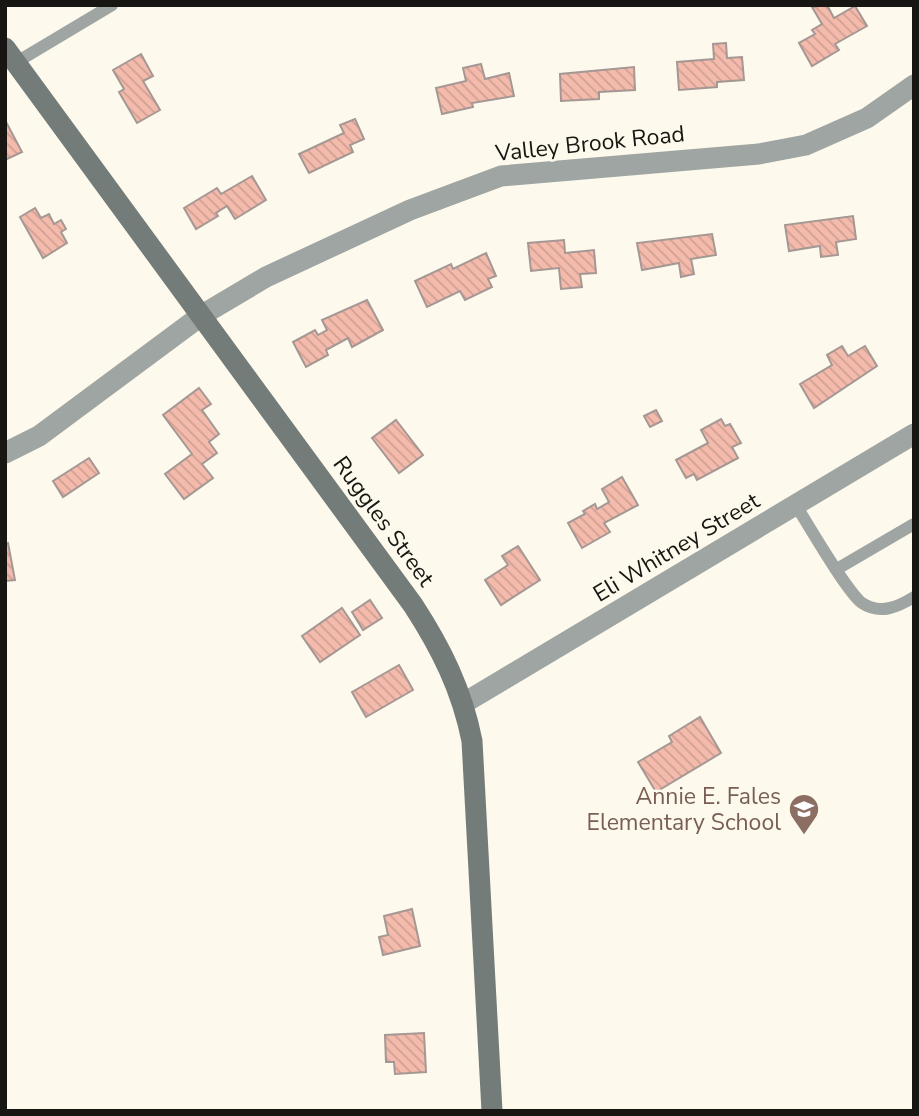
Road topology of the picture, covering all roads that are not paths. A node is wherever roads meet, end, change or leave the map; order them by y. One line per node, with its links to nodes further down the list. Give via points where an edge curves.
1 (112, 5): 2 (lane)
2 (10, 56): 4 (street, Ruggles Street)
3 (914, 85): 4 (street, Valley Brook Road, via 867,118 806,145 501,176 462,188 266,277)
4 (202, 315): 6 (street, Valley Brook Road, via 80,408); 11 (street, Ruggles Street, via 413,605)
5 (914, 434): 7 (street, Eli Whitney Street)
6 (5, 453)
7 (797, 506): 9 (lane); 11 (street, Eli Whitney Street)
8 (914, 524): 9 (lane)
9 (837, 569): 10 (lane, via 862,603 880,610 897,608)
10 (914, 597)
11 (464, 703): 12 (street, Ruggles Street, via 472,741)
12 (492, 1111)

